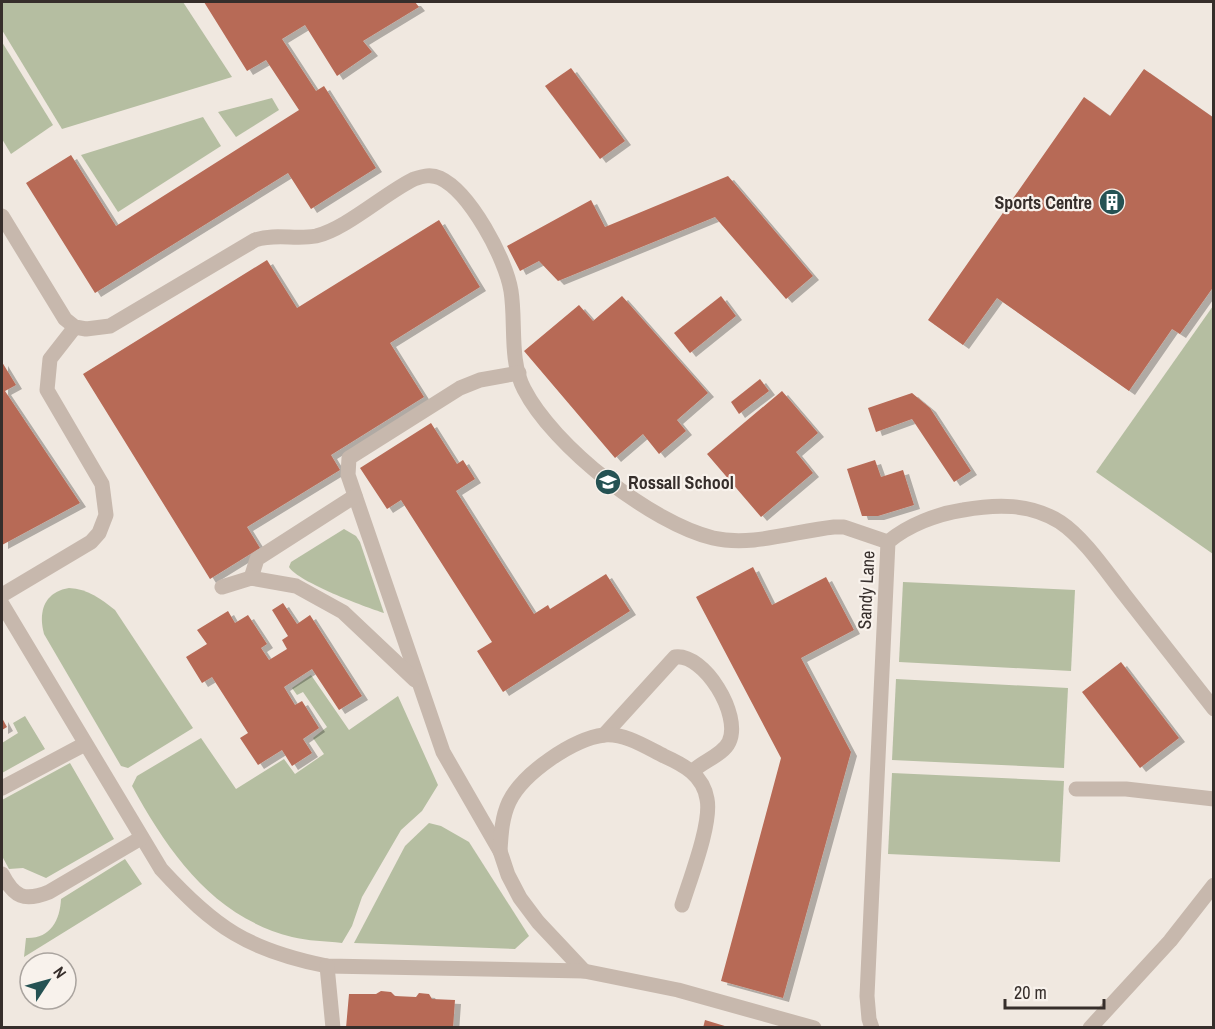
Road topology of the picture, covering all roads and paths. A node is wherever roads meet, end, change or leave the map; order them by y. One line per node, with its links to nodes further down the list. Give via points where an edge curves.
1 (2, 216): 2 (lane, via 54,303)
2 (75, 327): 3 (lane, via 110,326 255,240 278,234 305,237 326,232 404,183 426,175 438,177 461,195 502,263 511,291); 8 (lane, via 51,359 47,390 102,484 106,514 91,542)
3 (519, 373): 4 (lane, via 470,383 349,458 348,475); 5 (lane, via 531,400 567,444 594,469 670,521 713,538 729,540 844,527)
4 (355, 496): 6 (lane, via 257,559); 10 (lane)
5 (888, 543): 11 (lane, Sandy Lane, via 931,519 985,506 1015,506 1061,523 1097,559); 27 (lane, Sandy Lane, via 867,996)
6 (251, 578): 7 (lane); 10 (lane, via 296,586 343,612)
7 (222, 587)
8 (2, 594)
9 (2, 604): 13 (lane)
10 (418, 682): 19 (lane, via 443,752)
11 (1214, 709)
12 (604, 735): 14 (lane, via 632,740); 14 (lane, via 675,657 692,660 724,699 731,713 732,728 724,748); 19 (lane, via 553,757 521,785 502,820)
13 (85, 744): 15 (lane); 18 (lane)
14 (693, 771): 22 (lane, via 707,798 709,815)
15 (2, 788)
16 (1076, 789): 17 (lane, via 1126,789)
17 (1214, 799)
18 (141, 838): 20 (lane, via 32,899 18,895); 23 (lane, via 160,869 229,932 286,958)
19 (500, 850): 24 (lane, via 520,898)
20 (2, 874)
21 (1214, 885): 28 (lane)
22 (682, 905)
23 (327, 966): 24 (lane); 25 (lane)
24 (584, 971): 26 (lane, via 678,990)
25 (333, 1028)
26 (814, 1028)
27 (872, 1028)
28 (1090, 1028)

